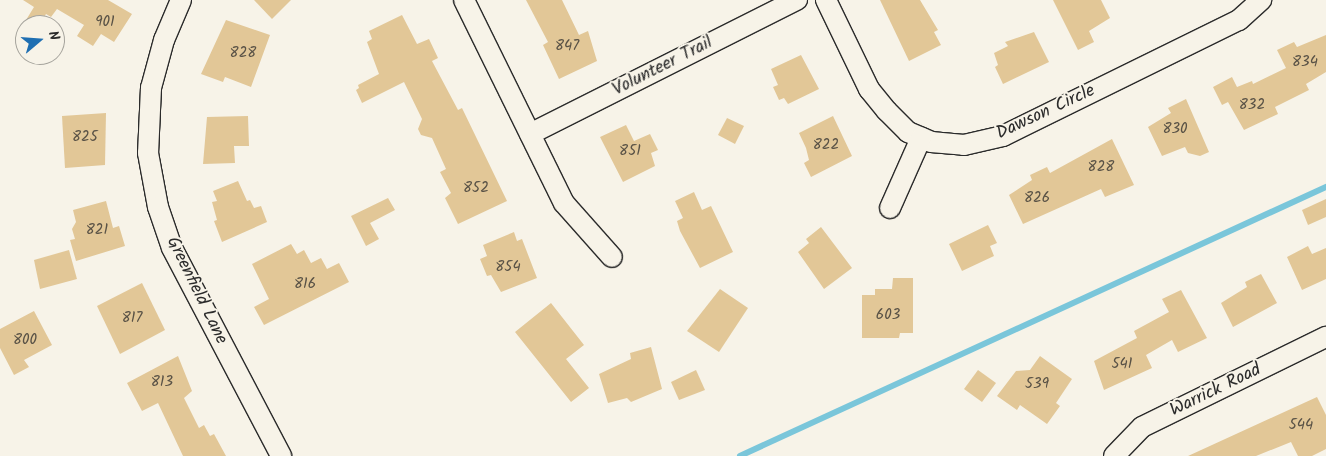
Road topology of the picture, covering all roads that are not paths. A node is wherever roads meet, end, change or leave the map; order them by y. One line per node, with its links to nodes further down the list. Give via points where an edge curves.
1 (182, 0): 11 (street, Greenfield Lane, via 164,40 151,88 148,153 158,207 172,248)
2 (464, 0): 6 (street)
3 (797, 0): 6 (street, Volunteer Trail)
4 (826, 0): 7 (street, Dawson Circle, via 869,89 908,132)
5 (1261, 0): 7 (street, Dawson Circle, via 1239,20 1003,136 964,145)
6 (530, 134): 9 (street, via 564,203)
7 (921, 138): 8 (street)
8 (890, 208)
9 (612, 257)
10 (1326, 337): 12 (street, Warrick Road, via 1142,427)
11 (281, 456)
12 (1114, 456)

